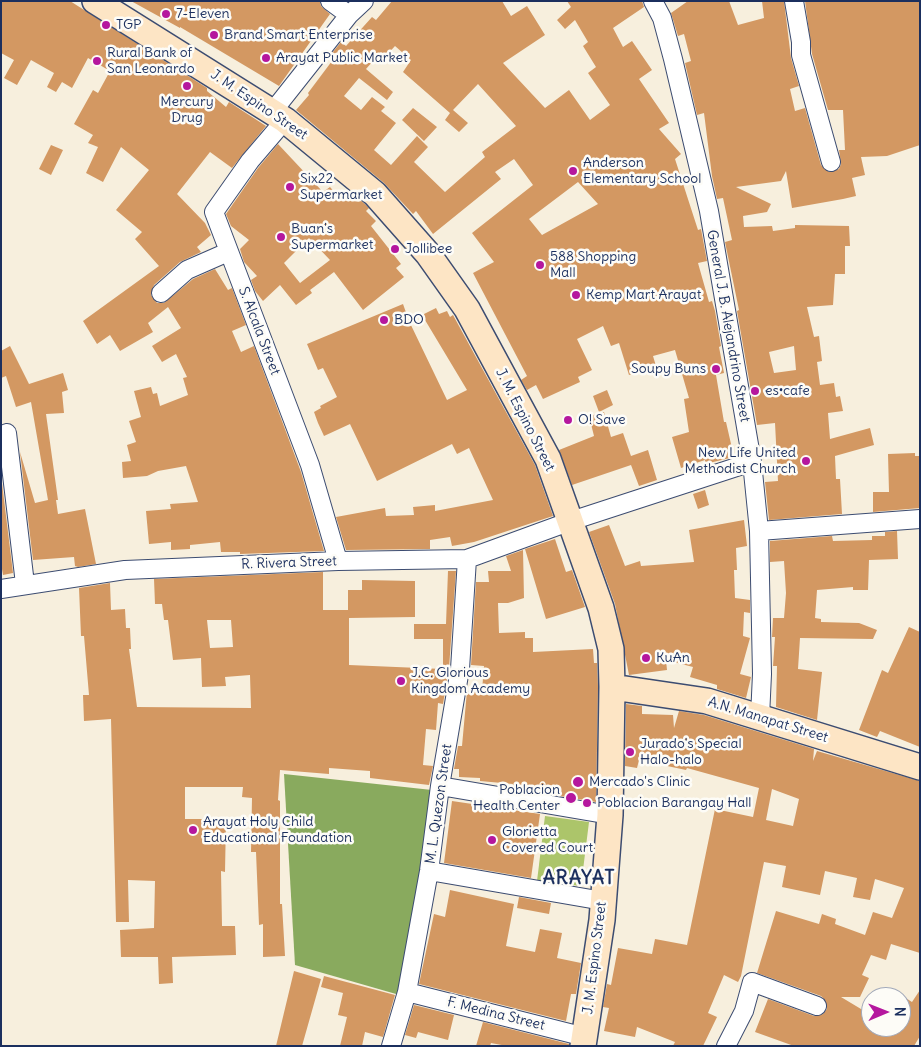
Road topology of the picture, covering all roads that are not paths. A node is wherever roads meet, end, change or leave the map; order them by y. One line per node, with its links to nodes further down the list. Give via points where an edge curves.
1 (96, 1): 7 (main road, J. M. Espino Street)
2 (330, 1): 6 (street)
3 (364, 1): 6 (street)
4 (653, 1): 12 (street, General J. B. Alejandrino Street, via 662,18 673,59 708,211)
5 (794, 1): 8 (street, via 800,55)
6 (349, 16): 7 (street)
7 (279, 116): 9 (street, S. Alcala Street, via 214,212); 14 (main road, J. M. Espino Street, via 375,194 436,265 467,308 548,459)
8 (830, 162)
9 (228, 252): 10 (street, via 187,270); 17 (street, S. Alcala Street, via 310,465)
10 (161, 293)
11 (7, 433): 18 (street)
12 (752, 462): 14 (street, R. Rivera Street); 15 (street, General J. B. Alejandrino Street)
13 (920, 519): 15 (street)
14 (571, 521): 16 (street, R. Rivera Street); 20 (main road, J. M. Espino Street, via 601,608 611,649)
15 (759, 531): 21 (street, General J. B. Alejandrino Street)
16 (466, 559): 17 (street, R. Rivera Street); 23 (street, M. L. Quezon Street, via 460,669)
17 (338, 561): 18 (street, R. Rivera Street, via 125,570)
18 (25, 584): 19 (street, R. Rivera Street)
19 (1, 589)
20 (612, 687): 21 (main road, A.N. Manapat Street, via 708,701); 24 (main road, J. M. Espino Street)
21 (760, 717): 22 (main road, A.N. Manapat Street)
22 (920, 767)
23 (440, 786): 24 (street); 25 (street, M. L. Quezon Street)
24 (610, 815): 26 (main road, J. M. Espino Street)
25 (429, 872): 26 (street); 27 (street, M. L. Quezon Street)
26 (602, 901): 29 (main road, J. M. Espino Street)
27 (406, 992): 29 (street, F. Medina Street); 30 (street, M. L. Quezon Street)
28 (817, 1006): 31 (street, via 752,982 744,1011)
29 (591, 1043)
30 (391, 1046)
31 (726, 1046)

